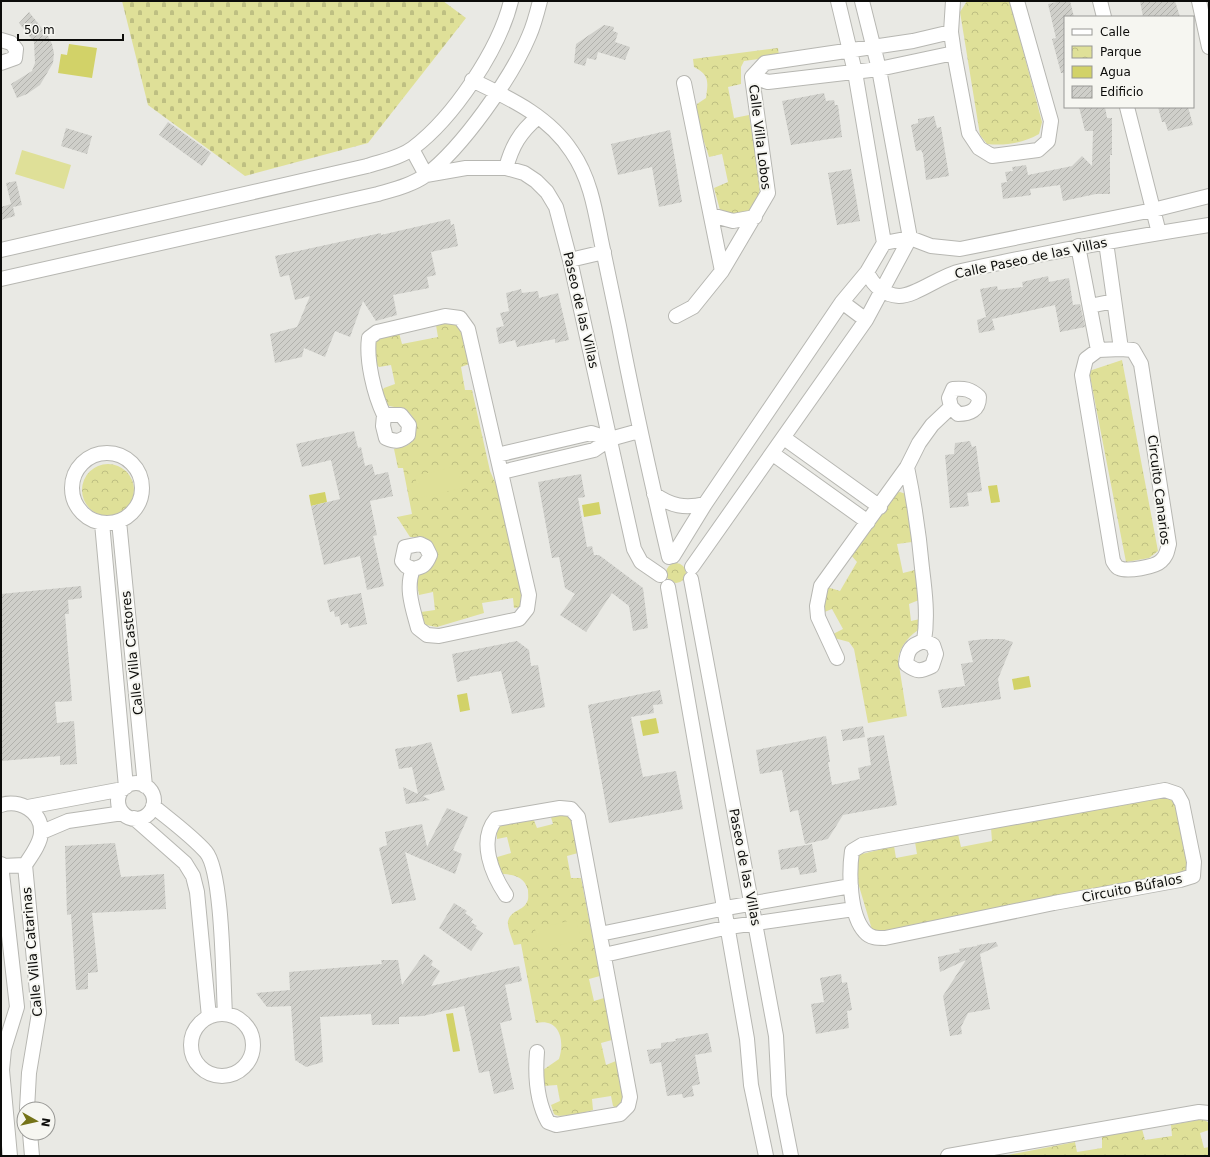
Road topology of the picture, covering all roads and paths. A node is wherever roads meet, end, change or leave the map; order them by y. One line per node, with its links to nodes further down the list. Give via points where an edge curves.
1 (511, 1): 24 (street, via 502,30)
2 (540, 1): 26 (street, via 529,38)
3 (838, 1): 15 (street)
4 (862, 1): 13 (street)
5 (953, 1): 10 (street)
6 (1017, 1): 16 (street, via 1052,121 1048,141 1038,150 992,156 978,148 969,133)
7 (1100, 1): 9 (street)
8 (1199, 1): 14 (street)
9 (1104, 16)
10 (951, 32): 12 (street, Calle Villa Lobos); 16 (street)
11 (2, 40): 19 (street, via 11,43 16,49 15,58)
12 (913, 41): 13 (street, Calle Villa Lobos); 18 (street)
13 (873, 46): 15 (street, Calle Villa Lobos); 20 (street)
14 (1209, 47)
15 (850, 51): 17 (street, Calle Villa Lobos); 21 (street)
16 (954, 54): 18 (street, Calle Villa Lobos)
17 (795, 58): 22 (street, Calle Villa Lobos, via 765,63); 23 (street)
18 (917, 60): 20 (street, Calle Villa Lobos)
19 (1, 63)
20 (879, 69): 21 (street, Calle Villa Lobos); 38 (street)
21 (855, 72): 23 (street, Calle Villa Lobos); 40 (street)
22 (752, 77): 23 (street, Calle Villa Lobos, via 768,82); 35 (street, Calle Villa Lobos, via 768,184 768,193)
23 (797, 78)
24 (472, 80): 26 (street); 29 (street, via 439,124)
25 (684, 83): 34 (street)
26 (497, 92): 28 (street, via 524,106); 31 (street, via 466,136)
27 (1127, 108): 33 (street)
28 (538, 117): 30 (street, via 525,127 516,139); 43 (street, via 554,130 572,151 585,175)
29 (412, 149): 31 (street); 42 (street, via 367,166)
30 (506, 168): 31 (street, Paseo de las Villas, via 466,168); 44 (street, Paseo de las Villas, via 524,173 547,192 556,207)
31 (426, 175): 47 (street, via 404,186 378,194)
32 (1209, 196): 33 (street, Calle Paseo de las Villas)
33 (1153, 210): 37 (street); 38 (street, Calle Paseo de las Villas, via 960,249 931,246)
34 (711, 215): 35 (street, via 733,221); 45 (street)
35 (755, 217): 45 (street, Calle Villa Lobos)
36 (1209, 225): 37 (street, Calle Paseo de las Villas)
37 (1159, 233): 39 (street, Calle Paseo de las Villas)
38 (910, 238): 40 (street); 48 (street)
39 (1106, 242): 41 (street, Calle Paseo de las Villas); 49 (street)
40 (884, 243): 46 (street)
41 (1078, 246): 48 (street, Calle Paseo de las Villas, via 958,271 908,294 891,295); 51 (street)
42 (1, 250)
43 (604, 252): 44 (street); 58 (street)
44 (570, 260): 60 (street, Paseo de las Villas)
45 (722, 271): 52 (street, Calle Villa Lobos, via 693,307)
46 (867, 272): 48 (street, via 871,281); 50 (street)
47 (1, 279)
48 (882, 291): 53 (street)
49 (1114, 301): 51 (street); 54 (street)
50 (842, 302): 53 (street); 70 (street)
51 (1090, 306): 55 (street)
52 (676, 316)
53 (866, 320): 59 (street)
54 (1120, 349): 55 (street, Circuito Canarios); 55 (street, Circuito Canarios, via 1133,350 1142,364 1168,544 1167,555 1160,562 1126,570 1117,568 1113,561 1082,375 1086,359)
55 (1098, 350)
56 (951, 406): 65 (street, via 919,443)
57 (384, 415): 63 (street, via 378,403 367,350 369,338 377,332 445,316 460,318 468,329)
58 (639, 431): 60 (street); 69 (street)
59 (784, 438): 62 (street); 67 (street)
60 (610, 439): 61 (street, via 591,433); 64 (street, via 594,450); 78 (street, Paseo de las Villas, via 634,549 641,562)
61 (549, 443): 63 (street); 64 (street)
62 (773, 454): 68 (street); 77 (street)
63 (498, 455): 66 (street)
64 (554, 460): 66 (street)
65 (907, 468): 71 (street); 80 (street, via 916,512 925,592)
66 (502, 472): 76 (street, via 529,595 527,610 519,619 439,636 427,635 418,628 410,600 409,578)
67 (840, 477): 68 (street); 71 (street)
68 (828, 493): 73 (street)
69 (654, 494): 70 (street, via 678,506 692,507); 75 (street)
70 (705, 504): 75 (street)
71 (880, 507): 73 (street)
72 (119, 521): 74 (street); 74 (street, via 129,516 136,508 141,497 141,481 134,466 126,459 115,454 104,454 93,456 81,467 73,482 76,504 82,513 91,520); 82 (street, Calle Villa Castores)
73 (868, 522): 81 (street, via 821,586 817,606 818,617)
74 (102, 523): 83 (street, Calle Villa Castores)
75 (671, 556): 77 (street, via 682,557 690,563); 78 (street, via 661,564)
76 (413, 569)
77 (691, 573): 79 (street, via 681,588); 94 (street, Paseo de las Villas)
78 (660, 575): 79 (street)
79 (668, 587): 95 (street, Paseo de las Villas)
80 (924, 641)
81 (837, 658)
82 (145, 786): 83 (street, via 136,783); 85 (street, via 152,793)
83 (124, 788): 86 (street); 87 (street, via 119,804)
84 (1, 804): 86 (street, via 20,804)
85 (153, 806): 87 (street, via 145,816); 102 (street, via 206,852 214,866 218,889)
86 (28, 807): 88 (street, via 39,821)
87 (129, 816): 88 (street, via 68,821); 103 (street, via 185,863 193,876 197,892)
88 (42, 832): 90 (street)
89 (1, 865): 90 (street); 108 (street, Calle Villa Catarinas, via 17,1007 4,1049 2,1070)
90 (25, 865): 105 (street, Calle Villa Catarinas, via 39,1013 29,1073)
91 (851, 886): 92 (street); 96 (street, Circuito Búfalos); 96 (street, Circuito Búfalos, via 852,851 862,844 1165,790 1177,794 1182,802 1194,862 1193,876 1180,880 885,938 874,938 865,932)
92 (808, 894): 94 (street); 97 (street)
93 (506, 895): 100 (street, via 495,876 489,856 489,827 496,819 560,808 571,809 578,817)
94 (752, 904): 95 (street); 98 (street, Paseo de las Villas)
95 (726, 908): 99 (street, Paseo de las Villas); 100 (street)
96 (854, 909): 97 (street)
97 (813, 914): 98 (street)
98 (756, 922): 99 (street); 111 (street, Paseo de las Villas, via 776,1036 779,1095)
99 (728, 927): 101 (street); 110 (street, Paseo de las Villas, via 747,1039 751,1085)
100 (600, 934): 101 (street)
101 (604, 955): 104 (street, via 630,1097 628,1106 620,1114 556,1125 548,1122 543,1114 536,1083)
102 (225, 1014): 103 (street); 103 (street, via 243,1022 253,1038 250,1058 241,1069 228,1076 209,1073 195,1060 192,1040 195,1031)
103 (209, 1017)
104 (537, 1052)
105 (27, 1101)
106 (1209, 1113): 112 (street, via 1199,1112)
107 (31, 1141): 109 (street)
108 (10, 1156)
109 (32, 1156)
110 (766, 1156)
111 (791, 1156)
112 (948, 1156)

